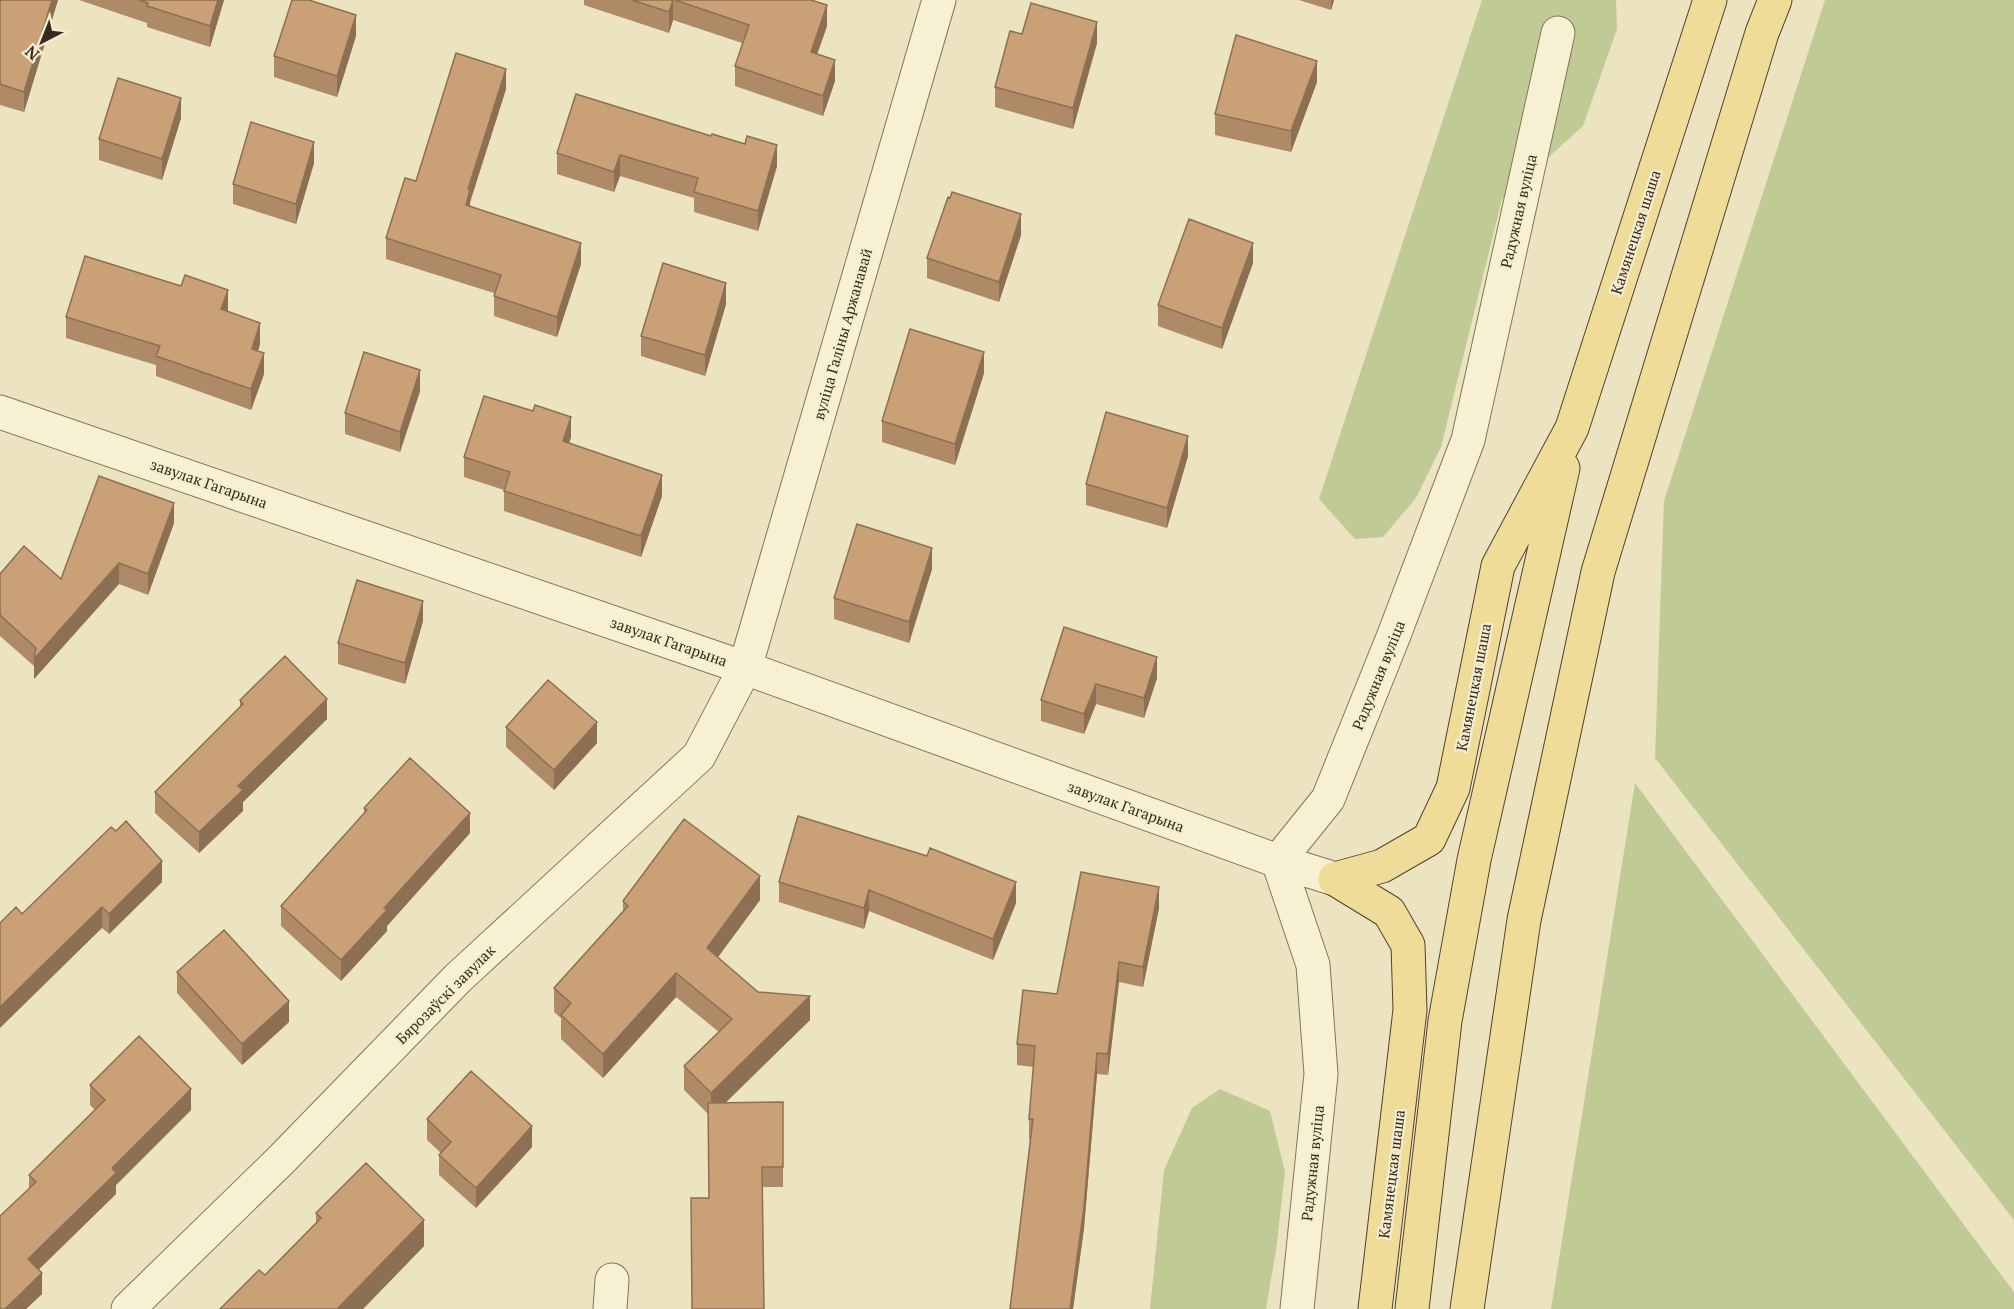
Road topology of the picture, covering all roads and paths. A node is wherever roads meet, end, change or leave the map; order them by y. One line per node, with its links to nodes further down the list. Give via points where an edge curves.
1 (939, 0): 7 (street, вуліца Галіны Аржанавай)
2 (1710, 0): 6 (main road, Камянецкая шаша)
3 (1775, 0): 14 (main road, via 1598,572 1524,920)
4 (1558, 33): 8 (street, Радужная вуліца, via 1468,440 1328,799)
5 (0, 411): 7 (street, завулак Гагарына)
6 (1572, 428): 9 (main road, Камянецкая шаша, via 1498,566 1453,788 1429,838 1382,866); 13 (main road, via 1474,860 1445,1021)
7 (745, 668): 8 (street, завулак Гагарына); 10 (street, Бярозаўскі завулак, via 699,756 458,978 280,1161)
8 (1278, 861): 9 (street, завулак Гагарына); 11 (street, Радужная вуліца, via 1313,965 1321,1074)
9 (1335, 879): 12 (main road, Камянецкая шаша, via 1389,912 1408,945 1410,1010)
10 (128, 1309)
11 (1297, 1309)
12 (1375, 1309)
13 (1412, 1309)
14 (1467, 1309)

